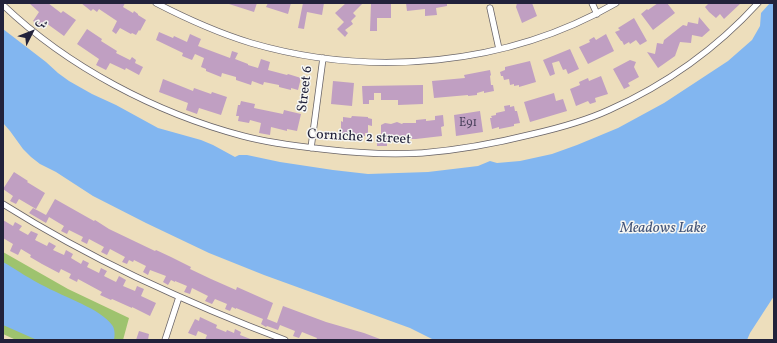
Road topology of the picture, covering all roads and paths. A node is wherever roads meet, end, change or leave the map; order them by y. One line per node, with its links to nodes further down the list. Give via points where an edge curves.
1 (156, 3): 9 (street, via 183,17 252,43)
2 (592, 3): 7 (street)
3 (616, 3): 7 (street)
4 (758, 3): 10 (street, Corniche 2 street, via 716,44 675,74 613,108 562,127 493,144 423,153 367,153)
5 (3, 5): 10 (street, Corniche 2 street, via 90,71 150,103 238,135)
6 (490, 8): 8 (street)
7 (597, 14): 8 (street, via 533,40)
8 (499, 49): 9 (street, via 429,61 394,63)
9 (323, 58): 10 (street, Street 6)
10 (311, 148)
11 (3, 204): 12 (street, via 84,251)
12 (179, 297): 13 (street); 14 (street)
13 (165, 340)
14 (285, 340)

